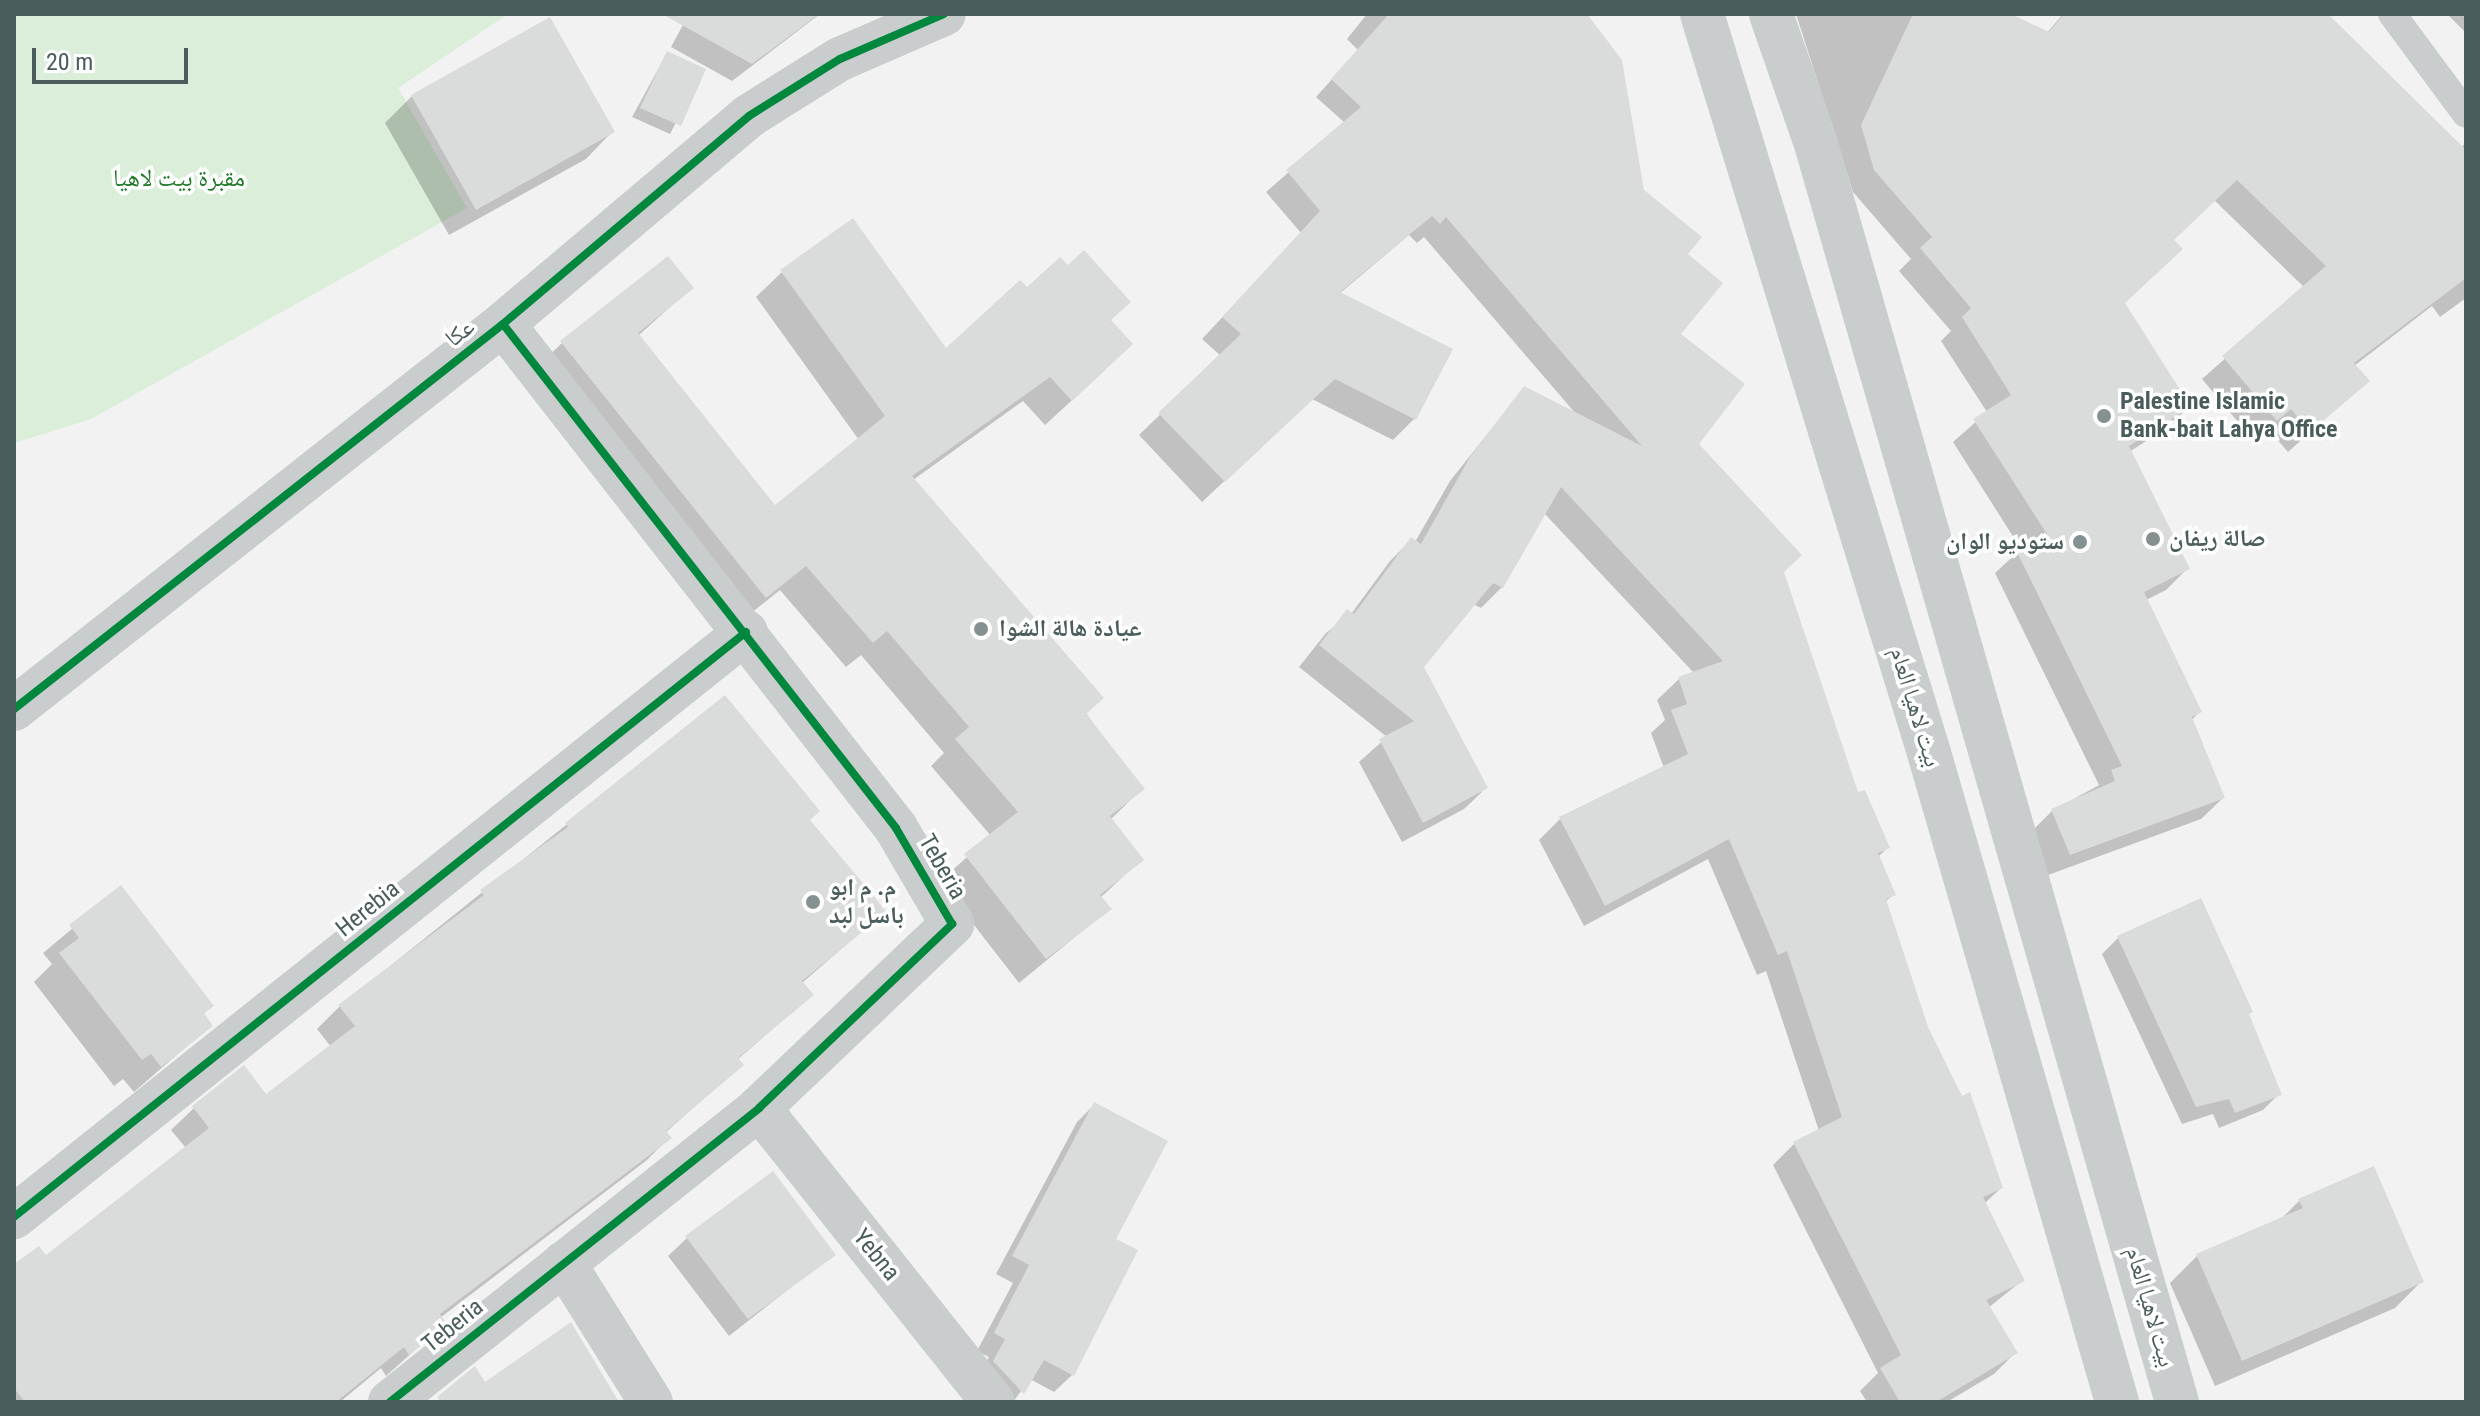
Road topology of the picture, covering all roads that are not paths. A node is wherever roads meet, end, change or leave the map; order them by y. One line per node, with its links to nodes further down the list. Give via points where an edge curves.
1 (944, 14): 6 (street, عكا, via 840,59 749,116)
2 (1702, 14): 15 (main road, بيت لاهيا العام, via 1929,753)
3 (1771, 14): 16 (main road, بيت لاهيا العام, via 1816,144)
4 (2392, 14): 5 (lane)
5 (2466, 114)
6 (503, 324): 7 (street, Teberia); 8 (street, عكا)
7 (746, 632): 9 (street, Teberia, via 896,828 952,924); 10 (street, Herebia)
8 (14, 709)
9 (759, 1108): 11 (street, Teberia); 14 (street, Yebna)
10 (14, 1217)
11 (564, 1263): 12 (street, Teberia); 13 (street)
12 (390, 1402)
13 (651, 1402)
14 (993, 1402)
15 (2117, 1402)
16 (2177, 1402)

